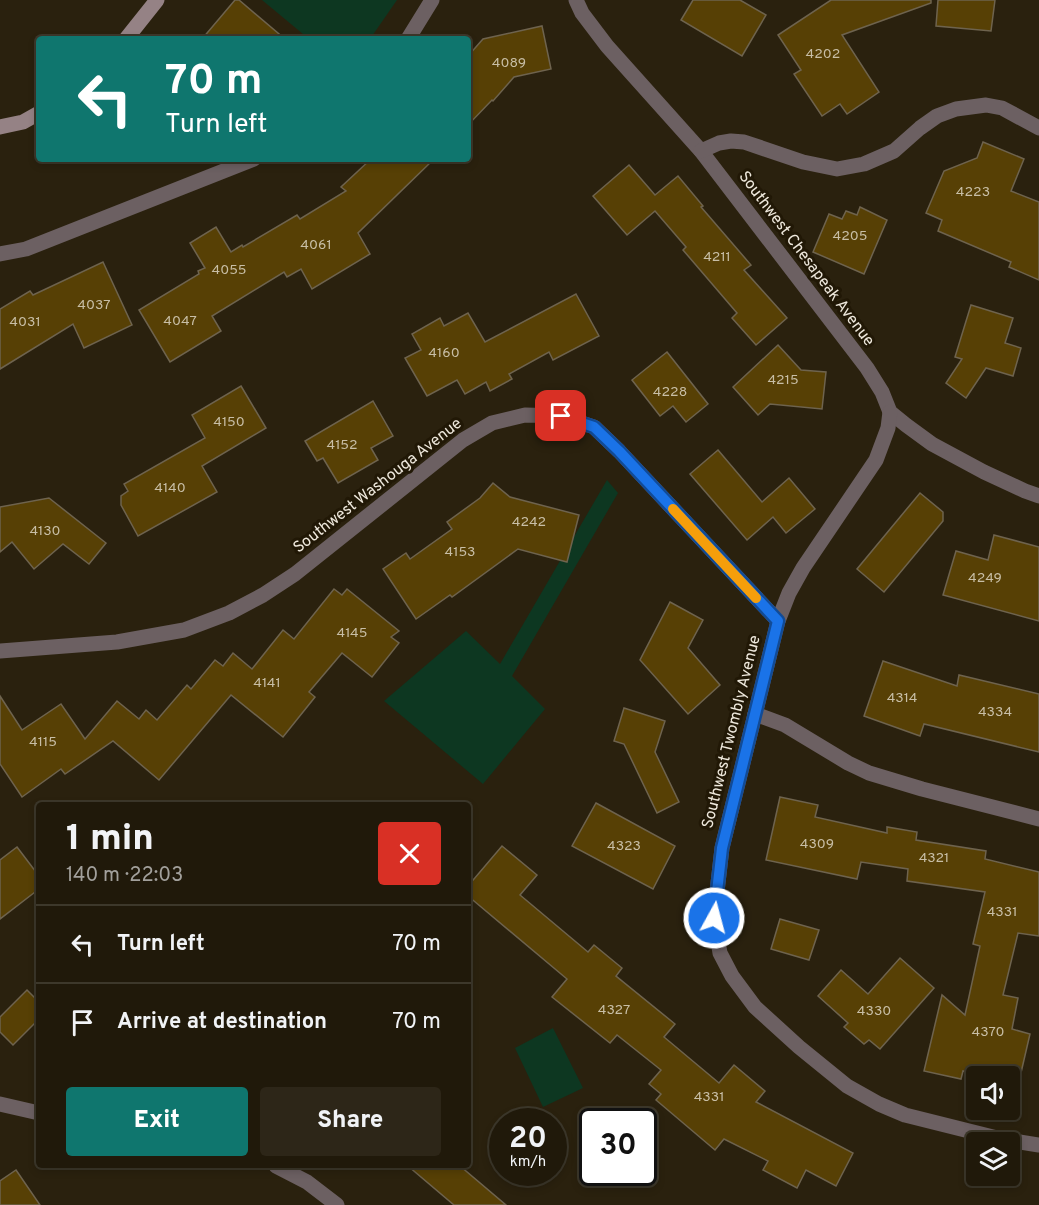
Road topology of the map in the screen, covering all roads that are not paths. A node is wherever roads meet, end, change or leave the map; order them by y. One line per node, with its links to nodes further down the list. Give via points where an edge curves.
1 (157, 0): 4 (street)
2 (432, 0): 5 (street)
3 (576, 0): 9 (street, Southwest Chesapeak Avenue, via 608,46)
4 (128, 36)
5 (410, 36)
6 (36, 115): 7 (street)
7 (0, 127)
8 (1039, 128): 9 (street, via 1002,108 986,105 956,109 937,116 894,151 864,164 837,169 744,142 719,143)
9 (701, 151): 12 (street, Southwest Chesapeak Avenue, via 867,368)
10 (246, 162): 11 (street, via 26,249)
11 (0, 254)
12 (891, 412): 13 (street, Southwest Chesapeak Avenue, via 932,444); 14 (street, Southwest Twombly Avenue, via 876,460 803,568)
13 (1039, 496)
14 (778, 621): 15 (street, Southwest Washouga Avenue, via 594,427 561,416 525,415 492,423 463,440 295,574 228,613 184,630 117,642); 16 (street, Southwest Twombly Avenue)
15 (0, 651)
16 (755, 714): 17 (street, via 785,725 869,773); 20 (street, Southwest Twombly Avenue, via 722,848 714,918 720,953 732,976 754,1007 799,1047 847,1086 879,1104 905,1115)
17 (1039, 819)
18 (2, 1108): 19 (street)
19 (36, 1113)
20 (1039, 1145)
21 (280, 1168): 22 (street, via 308,1182)
22 (337, 1205)

